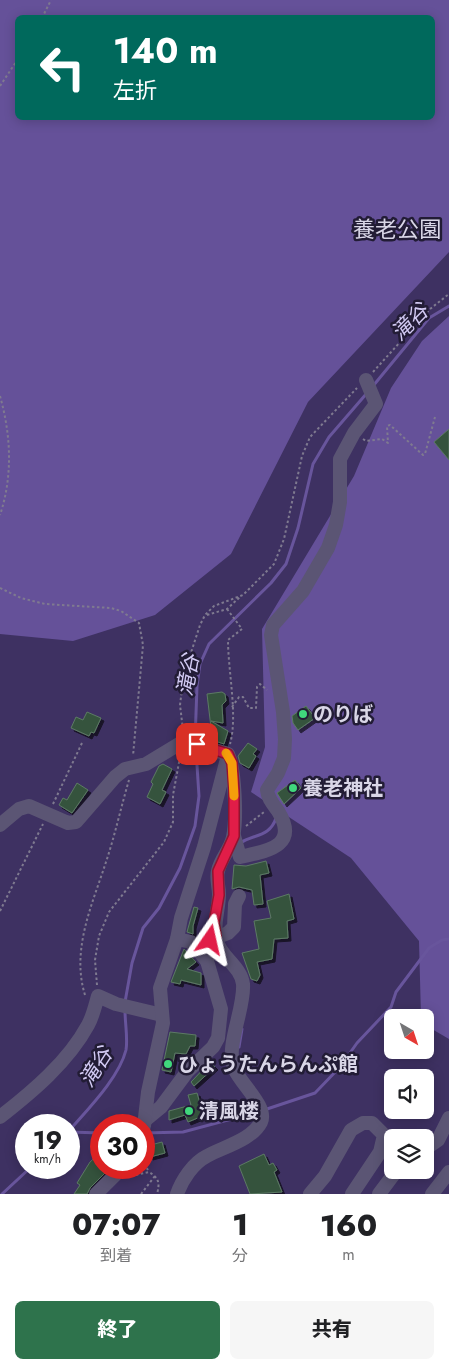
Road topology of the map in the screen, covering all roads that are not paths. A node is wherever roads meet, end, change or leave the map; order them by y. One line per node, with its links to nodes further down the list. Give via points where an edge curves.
1 (366, 380): 4 (street, via 376,404 354,432 340,459 340,502 328,548 303,591 273,625 271,635 285,739 284,758 266,790 284,822 286,834 272,850 240,857)
2 (228, 754): 3 (street, via 184,740 146,764 132,766 115,777 76,822 68,823 29,806 18,809); 4 (street, via 234,790); 5 (street)
3 (0, 825)
4 (234, 836): 6 (street)
5 (204, 847): 6 (street); 9 (street)
6 (224, 856): 8 (street, via 218,871)
7 (238, 896): 8 (street, via 234,928)
8 (216, 936): 10 (street); 11 (street); 22 (street, via 242,982 243,995 232,1055 234,1068 260,1109 261,1122 254,1131 194,1165)
9 (177, 940): 10 (street); 12 (street, via 160,988)
10 (193, 945): 11 (street)
11 (207, 961): 14 (street, via 221,1009 218,1038 213,1048 187,1072)
12 (156, 1014): 13 (street, via 160,1042); 15 (street, via 98,996 87,1026 63,1058)
13 (145, 1114)
14 (154, 1114)
15 (0, 1118)
16 (449, 1118): 17 (street)
17 (434, 1143)
18 (449, 1172): 26 (street)
19 (115, 1179): 21 (street)
20 (391, 1179): 25 (street)
21 (96, 1194)
22 (177, 1194)
23 (310, 1194): 24 (street, via 325,1176 351,1130 362,1123 372,1122 384,1135 383,1146)
24 (352, 1194)
25 (380, 1194)
26 (432, 1194)

